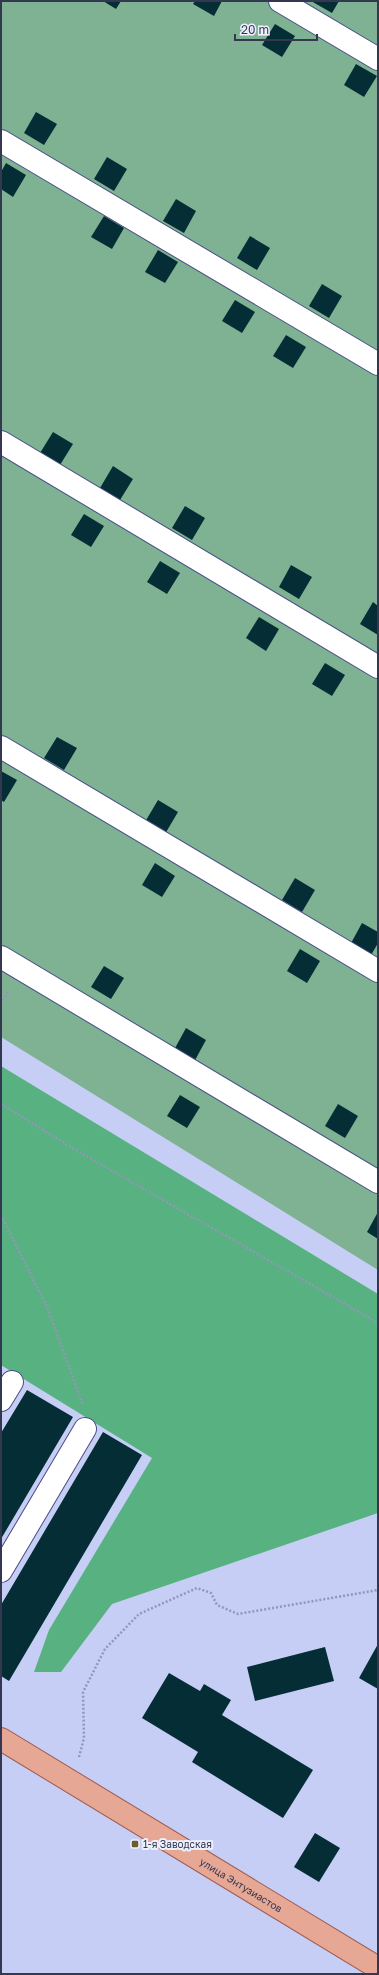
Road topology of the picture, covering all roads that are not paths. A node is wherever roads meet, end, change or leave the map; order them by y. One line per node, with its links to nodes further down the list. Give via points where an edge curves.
1 (280, 1): 2 (lane)
2 (378, 59)
3 (1, 141): 4 (lane)
4 (378, 364)
5 (1, 442): 6 (lane)
6 (378, 667)
7 (1, 747): 9 (lane)
8 (1, 957): 10 (lane)
9 (378, 971)
10 (378, 1182)
11 (85, 1429): 12 (lane)
12 (1, 1571)
13 (1, 1739): 14 (main road, улица Энтузиастов)
14 (378, 1968)

